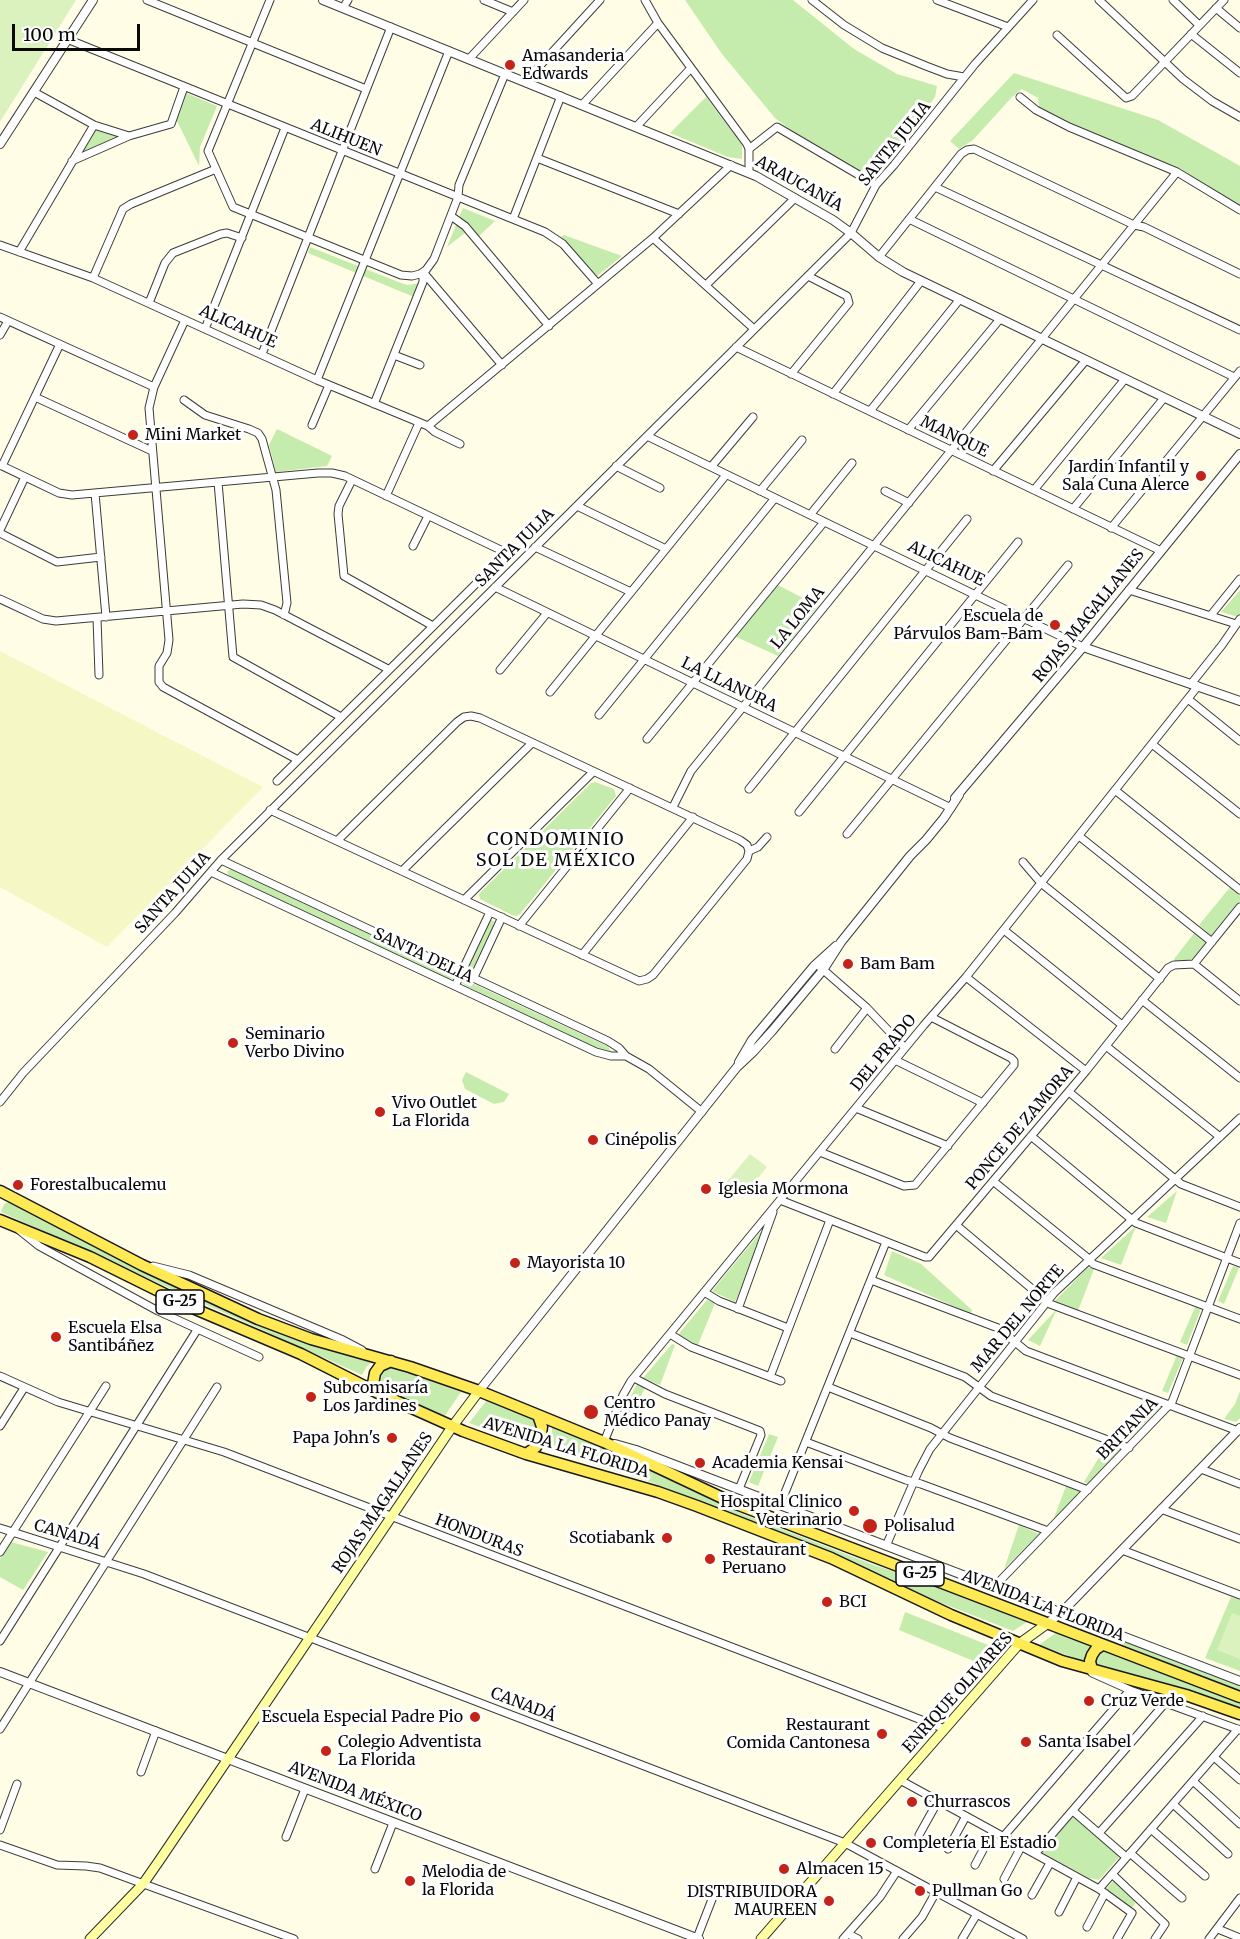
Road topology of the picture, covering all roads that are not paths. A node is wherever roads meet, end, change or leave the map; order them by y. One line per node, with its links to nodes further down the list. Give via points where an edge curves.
1 (93, 0): 25 (street)
2 (147, 0): 26 (street)
3 (270, 0): 26 (street)
4 (323, 0): 15 (street, ARAUCANÍA)
5 (484, 0): 17 (street)
6 (524, 0): 17 (street)
7 (600, 0): 34 (street)
8 (645, 0): 18 (street)
9 (812, 0): 33 (street, via 882,48)
10 (938, 0): 21 (street)
11 (1033, 0): 21 (street, SANTA JULIA)
12 (1099, 0): 29 (street)
13 (1173, 0): 19 (street)
14 (1224, 0): 16 (street)
15 (346, 4): 20 (street, ARAUCANÍA)
16 (1216, 8): 19 (street); 22 (street)
17 (513, 12): 28 (street)
18 (658, 22): 30 (street); 41 (street)
19 (1199, 25): 23 (street)
20 (391, 27): 27 (street, ARAUCANÍA); 36 (street)
21 (1008, 27): 33 (street, SANTA JULIA)
22 (1240, 28)
23 (1191, 34): 29 (street); 31 (street)
24 (1057, 35): 29 (street, via 1126,98)
25 (67, 39): 35 (street, ALIHUEN); 37 (street)
26 (252, 42): 36 (street); 40 (street)
27 (449, 51): 28 (street, ARAUCANÍA); 56 (street)
28 (469, 59): 32 (street, ARAUCANÍA)
29 (1164, 63): 42 (street)
30 (691, 68): 44 (street); 48 (street)
31 (1240, 73)
32 (506, 74): 34 (street, ARAUCANÍA); 59 (street, via 459,185)
33 (964, 77): 57 (street, SANTA JULIA)
34 (525, 82): 38 (street, ARAUCANÍA)
35 (184, 87): 40 (street, ALIHUEN); 46 (street, via 171,124)
36 (366, 88): 49 (street)
37 (34, 92): 43 (street); 47 (street)
38 (561, 96): 41 (street, ARAUCANÍA); 50 (street)
39 (1020, 97): 55 (street, via 1069,127)
40 (227, 104): 45 (street, ALIHUEN); 53 (street, via 208,151)
41 (582, 105): 44 (street, ARAUCANÍA)
42 (1240, 117)
43 (94, 125): 46 (street); 51 (street)
44 (636, 127): 52 (street, ARAUCANÍA)
45 (285, 128): 49 (street, ALIHUEN); 63 (street)
46 (129, 136): 51 (street)
47 (0, 144)
48 (749, 149): 54 (street); 57 (street, via 777,127)
49 (342, 150): 56 (street, ALIHUEN); 69 (street)
50 (537, 158): 62 (street); 65 (street)
51 (72, 161): 73 (street)
52 (731, 165): 54 (street, ARAUCANÍA); 62 (street)
53 (216, 169): 63 (street, via 233,207); 80 (street, via 123,209)
54 (749, 172): 60 (street, ARAUCANÍA)
55 (1178, 172): 61 (street); 67 (street, LA LOMA)
56 (399, 174): 59 (street, ALIHUEN); 75 (street)
57 (876, 185): 68 (street, SANTA JULIA)
58 (935, 187): 66 (street); 67 (street, via 961,154 971,149); 76 (street)
59 (458, 197): 64 (street); 65 (street, ALIHUEN)
60 (795, 198): 68 (street, ARAUCANÍA); 83 (street)
61 (1240, 210)
62 (679, 214): 71 (street)
63 (252, 215): 69 (street); 70 (street)
64 (451, 216): 77 (street, via 434,259); 91 (street, via 462,223)
65 (513, 219): 82 (street, ALIHUEN, via 555,237)
66 (909, 219): 74 (street); 85 (street)
67 (1134, 225): 76 (street, LA LOMA); 78 (street)
68 (851, 233): 74 (street, ARAUCANÍA); 79 (street, SANTA JULIA)
69 (308, 237): 75 (street); 99 (street)
70 (242, 238): 86 (street, via 221,234 173,253); 92 (street)
71 (653, 238): 82 (street); 83 (street)
72 (0, 245): 73 (street, ALICAHUE)
73 (19, 252): 80 (street, ALICAHUE)
74 (879, 257): 81 (street, ARAUCANÍA)
75 (366, 260): 77 (street, via 406,276); 108 (street)
76 (1101, 266): 85 (street, LA LOMA); 94 (street)
77 (423, 272): 100 (street, via 423,282); 103 (street)
78 (1240, 274)
79 (808, 276): 93 (street, SANTA JULIA); 105 (street, via 847,296 849,303)
80 (93, 278): 86 (street, ALICAHUE)
81 (921, 281): 84 (street, ARAUCANÍA); 111 (street)
82 (598, 284): 91 (street)
83 (706, 285): 93 (street)
84 (960, 299): 88 (street, ARAUCANÍA); 116 (street)
85 (1073, 300): 96 (street, LA LOMA); 106 (street)
86 (149, 303): 89 (street, ALICAHUE)
87 (0, 317): 90 (street)
88 (999, 319): 96 (street, ARAUCANÍA); 122 (street)
89 (185, 320): 92 (street, ALICAHUE); 110 (street)
90 (8, 321): 95 (street); 97 (street)
91 (549, 326): 103 (street)
92 (205, 329): 99 (street, ALICAHUE)
93 (754, 329): 98 (street, SANTA JULIA)
94 (1240, 330)
95 (0, 335)
96 (1042, 339): 101 (street, ARAUCANÍA); 127 (street, LA LOMA)
97 (60, 344): 110 (street); 112 (street)
98 (736, 347): 105 (street, MANQUE); 124 (street, SANTA JULIA)
99 (262, 354): 108 (street, ALICAHUE)
100 (394, 355): 102 (street); 115 (street)
101 (1086, 360): 107 (street, ARAUCANÍA); 134 (street)
102 (420, 365)
103 (502, 365): 121 (street)
104 (1240, 371): 106 (street)
105 (791, 374): 111 (street, MANQUE)
106 (1234, 378): 117 (street)
107 (1125, 379): 113 (street, ARAUCANÍA); 142 (street)
108 (317, 380): 109 (street, ALICAHUE)
109 (329, 385): 115 (street, ALICAHUE); 120 (street)
110 (154, 387): 128 (street, via 149,408)
111 (833, 394): 116 (street, MANQUE)
112 (35, 397): 128 (street); 131 (street)
113 (1164, 398): 117 (street, ARAUCANÍA); 150 (street)
114 (184, 400): 137 (street, via 206,415 258,433)
115 (374, 404): 119 (street, ALICAHUE)
116 (870, 411): 122 (street, MANQUE)
117 (1202, 416): 123 (street, ARAUCANÍA); 155 (street)
118 (753, 417): 133 (street)
119 (419, 423): 121 (street, ALICAHUE); 146 (street)
120 (312, 425)
121 (428, 426): 126 (street, ALICAHUE)
122 (908, 430): 127 (street, MANQUE)
123 (1240, 435)
124 (647, 436): 132 (street, SANTA JULIA); 133 (street, ALICAHUE)
125 (802, 440): 143 (street)
126 (460, 444)
127 (951, 450): 134 (street, MANQUE); 148 (street, LA LOMA)
128 (152, 451): 140 (street)
129 (1240, 455): 162 (street, ROJAS MAGALLANES)
130 (852, 463): 151 (street)
131 (1, 466): 136 (street)
132 (616, 466): 141 (street); 149 (street, SANTA JULIA)
133 (711, 467): 135 (street, ALICAHUE)
134 (993, 471): 142 (street, MANQUE)
135 (726, 475): 143 (street, ALICAHUE); 161 (street)
136 (25, 477): 145 (street, via 66,494); 156 (street)
137 (273, 477): 138 (street, via 325,472); 139 (street); 175 (street, via 287,603)
138 (352, 480): 146 (street); 181 (street, via 338,511 344,576)
139 (218, 482): 140 (street); 172 (street)
140 (155, 488): 145 (street); 173 (street)
141 (660, 488)
142 (1034, 490): 150 (street, MANQUE)
143 (760, 491): 147 (street, ALICAHUE)
144 (885, 492): 148 (street)
145 (95, 493): 163 (street)
146 (386, 496): 152 (street)
147 (775, 498): 151 (street, ALICAHUE); 184 (street)
148 (909, 503): 159 (street, LA LOMA)
149 (577, 506): 160 (street, SANTA JULIA); 161 (street)
150 (1073, 509): 155 (street, MANQUE)
151 (810, 515): 154 (street, ALICAHUE)
152 (428, 516): 158 (street); 181 (street, SANTA JULIA, via 507,552)
153 (967, 519): 165 (street)
154 (824, 522): 159 (street, ALICAHUE); 188 (street)
155 (1111, 528): 162 (street, MANQUE)
156 (0, 532): 163 (street, via 57,562)
157 (1018, 542): 170 (street)
158 (413, 546)
159 (874, 546): 165 (street, ALICAHUE); 193 (street, LA LOMA)
160 (536, 547): 167 (street, SANTA JULIA); 169 (street)
161 (666, 549): 169 (street)
162 (1161, 552): 168 (street, ROJAS MAGALLANES)
163 (101, 557): 177 (street)
164 (1068, 565): 179 (street)
165 (925, 571): 170 (street, ALICAHUE); 196 (street)
166 (1240, 579): 176 (street)
167 (495, 587): 174 (street, LA LLANURA); 211 (street, SANTA JULIA)
168 (1130, 590): 176 (street); 183 (street, ROJAS MAGALLANES)
169 (631, 592): 182 (street)
170 (975, 594): 179 (street, ALICAHUE); 201 (street)
171 (0, 599): 178 (street, via 50,621)
172 (228, 606): 173 (street); 175 (street, via 255,604); 195 (street, via 232,657)
173 (167, 612): 177 (street); 202 (street, via 169,645 158,668 163,687)
174 (547, 613): 182 (street, LA LLANURA); 186 (street)
175 (284, 615): 185 (street)
176 (1211, 615): 180 (street)
177 (106, 617): 178 (street)
178 (97, 618): 187 (street)
179 (1024, 618): 183 (street, ALICAHUE); 204 (street)
180 (1238, 622): 189 (street, DEL PRADO)
181 (433, 626): 185 (street, SANTA JULIA)
182 (595, 636): 184 (street, LA LLANURA); 190 (street)
183 (1083, 647): 189 (street, ALICAHUE); 210 (street, ROJAS MAGALLANES)
184 (644, 660): 188 (street, LA LLANURA); 194 (street)
185 (388, 669): 195 (street, SANTA JULIA)
186 (500, 670)
187 (99, 675)
188 (693, 683): 193 (street, LA LLANURA); 197 (street)
189 (1194, 685): 191 (street, DEL PRADO); 192 (street, ALICAHUE)
190 (550, 692)
191 (1188, 699): 198 (street); 200 (street, DEL PRADO)
192 (1240, 701)
193 (744, 707): 196 (street, LA LLANURA); 209 (street, LA LOMA, via 687,777)
194 (599, 715)
195 (341, 717): 202 (street, SANTA JULIA)
196 (795, 732): 201 (street, LA LLANURA); 207 (street)
197 (648, 739)
198 (1240, 741)
199 (532, 742): 203 (street); 218 (street, via 477,717 457,722); 222 (street)
200 (1152, 744): 208 (street, DEL PRADO); 213 (street)
201 (844, 756): 204 (street, LA LLANURA); 212 (street)
202 (298, 760): 205 (street, SANTA JULIA)
203 (593, 772): 206 (street); 226 (street)
204 (892, 779): 210 (street, LA LLANURA); 215 (street)
205 (277, 781)
206 (630, 788): 209 (street); 230 (street)
207 (749, 789)
208 (1115, 790): 216 (street, DEL PRADO); 225 (street)
209 (673, 807): 214 (street)
210 (949, 807): 235 (street, ROJAS MAGALLANES)
211 (270, 810): 218 (street); 220 (street, SANTA JULIA)
212 (799, 812)
213 (1240, 814)
214 (693, 817): 219 (street, via 740,840); 233 (street)
215 (847, 834)
216 (1079, 836): 224 (street, DEL PRADO); 232 (street)
217 (767, 837): 219 (street)
218 (338, 840): 222 (street)
219 (749, 851): 233 (street, via 747,859 653,975 643,981 633,979)
220 (221, 860): 223 (street, SANTA JULIA); 236 (street, SANTA DELIA)
221 (1023, 862): 224 (street)
222 (402, 871): 226 (street)
223 (211, 872): 240 (street, SANTA DELIA); 254 (street, SANTA JULIA)
224 (1041, 883): 231 (street, DEL PRADO); 239 (street)
225 (1240, 890)
226 (464, 900): 228 (street)
227 (1240, 907): 232 (street)
228 (489, 912): 229 (street); 236 (street)
229 (501, 917): 230 (street); 237 (street)
230 (519, 926): 233 (street)
231 (1004, 930): 238 (street, DEL PRADO); 245 (street)
232 (1212, 942): 234 (street)
233 (582, 955)
234 (1194, 964): 239 (street, PONCE DE ZAMORA, via 1171,966); 242 (street)
235 (820, 967): 243 (street); 257 (street, ROJAS MAGALLANES, via 752,1040 737,1067)
236 (462, 971): 237 (street, SANTA DELIA); 240 (street)
237 (474, 977): 249 (street, SANTA DELIA, via 608,1041)
238 (966, 977): 244 (street, DEL PRADO); 251 (street)
239 (1160, 979): 241 (street, PONCE DE ZAMORA)
240 (455, 986): 249 (street, SANTA DELIA, via 596,1052)
241 (1142, 1000): 245 (street, PONCE DE ZAMORA); 252 (street)
242 (1240, 1001)
243 (867, 1008): 247 (street); 248 (street)
244 (931, 1017): 247 (street, DEL PRADO); 255 (street, via 1015,1063)
245 (1122, 1025): 246 (street, PONCE DE ZAMORA)
246 (1106, 1046): 251 (street, PONCE DE ZAMORA); 260 (street)
247 (905, 1048): 250 (street, DEL PRADO)
248 (835, 1049)
249 (626, 1056): 257 (street, SANTA DELIA)
250 (895, 1060): 255 (street); 256 (street, DEL PRADO)
251 (1086, 1071): 253 (street, PONCE DE ZAMORA)
252 (1240, 1078)
253 (1069, 1092): 259 (street, PONCE DE ZAMORA); 263 (street)
254 (0, 1102)
255 (983, 1103): 261 (street)
256 (856, 1108): 261 (street); 262 (street, DEL PRADO)
257 (702, 1112): 303 (street, ROJAS MAGALLANES)
258 (1240, 1118): 260 (street, MAR DEL NORTE)
259 (1031, 1136): 264 (street, PONCE DE ZAMORA); 268 (street)
260 (1220, 1137): 263 (street, MAR DEL NORTE)
261 (948, 1146): 262 (street, via 911,1187)
262 (820, 1152): 266 (street, DEL PRADO)
263 (1175, 1179): 267 (street); 268 (street, MAR DEL NORTE)
264 (993, 1181): 272 (street, PONCE DE ZAMORA); 277 (street)
265 (0, 1191): 292 (main road, AVENIDA LA FLORIDA / G-25, via 142,1265 274,1325)
266 (778, 1203): 270 (street, PONCE DE ZAMORA); 280 (street, DEL PRADO); 283 (street)
267 (1240, 1207)
268 (1132, 1219): 276 (street); 277 (street, MAR DEL NORTE)
269 (0, 1220): 273 (main road, AVENIDA LA FLORIDA / G-25)
270 (830, 1220): 275 (street, PONCE DE ZAMORA); 285 (street)
271 (1240, 1223): 276 (street, BRITANIA)
272 (956, 1225): 275 (street, PONCE DE ZAMORA, via 928,1258); 281 (street)
273 (18, 1228): 274 (main road); 286 (street, AVENIDA LA FLORIDA, via 45,1249); 304 (main road, AVENIDA LA FLORIDA / G-25, via 318,1362)
274 (0, 1230)
275 (886, 1242): 279 (street)
276 (1227, 1258): 278 (street); 282 (street, BRITANIA)
277 (1089, 1259): 281 (street, MAR DEL NORTE); 282 (street)
278 (1240, 1263)
279 (871, 1280): 287 (street); 289 (street, via 998,1328)
280 (704, 1292): 283 (street); 288 (street, DEL PRADO)
281 (1047, 1301): 289 (street, MAR DEL NORTE); 290 (street)
282 (1208, 1307): 284 (street); 290 (street, BRITANIA)
283 (738, 1309): 285 (street)
284 (1240, 1320)
285 (788, 1328): 296 (street)
286 (197, 1330): 291 (street, AVENIDA LA FLORIDA); 308 (street)
287 (850, 1333): 300 (street); 301 (street, via 965,1377)
288 (670, 1334): 295 (street, DEL PRADO); 296 (street, via 691,1347)
289 (1014, 1342): 301 (street, MAR DEL NORTE); 305 (street, via 1026,1351)
290 (1190, 1356): 293 (street); 305 (street, BRITANIA)
291 (259, 1357)
292 (391, 1361): 303 (main road, AVENIDA LA FLORIDA / G-25); 304 (main road, via 375,1372)
293 (1240, 1375)
294 (0, 1376): 302 (street, HONDURAS)
295 (634, 1377): 314 (street, DEL PRADO); 321 (street, via 664,1394 760,1431)
296 (770, 1377): 297 (street)
297 (781, 1382)
298 (106, 1386): 306 (street)
299 (217, 1387): 313 (street)
300 (828, 1387): 312 (street); 315 (street)
301 (979, 1387): 312 (street, MAR DEL NORTE); 316 (street, via 991,1396)
302 (24, 1388): 306 (street, HONDURAS); 309 (street)
303 (479, 1391): 307 (main road, AVENIDA LA FLORIDA / G-25); 310 (main road, ROJAS MAGALLANES)
304 (376, 1392): 310 (main road, AVENIDA LA FLORIDA / G-25)
305 (1170, 1405): 311 (street); 316 (street, BRITANIA)
306 (89, 1411): 308 (street, HONDURAS); 328 (street)
307 (538, 1415): 314 (main road, AVENIDA LA FLORIDA / G-25); 317 (main road, via 540,1439)
308 (136, 1425): 313 (street, HONDURAS); 331 (street)
309 (0, 1426)
310 (452, 1427): 317 (main road, AVENIDA LA FLORIDA / G-25); 325 (main road, ROJAS MAGALLANES)
311 (1239, 1430): 318 (street, ENRIQUE OLIVARES)
312 (942, 1434): 319 (street, MAR DEL NORTE); 322 (street)
313 (184, 1439): 325 (street, HONDURAS); 334 (street)
314 (604, 1442): 321 (street, AVENIDA LA FLORIDA); 338 (main road, AVENIDA LA FLORIDA / G-25, via 731,1502)
315 (806, 1442): 319 (street); 323 (street)
316 (1129, 1448): 322 (street, BRITANIA)
317 (526, 1454): 341 (main road, AVENIDA LA FLORIDA / G-25, via 658,1492 831,1557)
318 (1201, 1469): 320 (street); 324 (street, ENRIQUE OLIVARES)
319 (913, 1482): 327 (street); 330 (street, MAR DEL NORTE)
320 (1240, 1484)
321 (739, 1489): 323 (street, AVENIDA LA FLORIDA)
322 (1088, 1490): 327 (street, BRITANIA)
323 (780, 1505): 330 (street, AVENIDA LA FLORIDA)
324 (1161, 1509): 329 (street); 332 (street, ENRIQUE OLIVARES)
325 (392, 1517): 339 (main road, ROJAS MAGALLANES); 354 (street, HONDURAS)
326 (0, 1528): 328 (street, CANADÁ)
327 (1048, 1531): 335 (street, BRITANIA)
328 (12, 1533): 331 (street, CANADÁ); 333 (street)
329 (1240, 1539)
330 (886, 1546): 335 (street, AVENIDA LA FLORIDA)
331 (59, 1547): 334 (street, CANADÁ); 340 (street)
332 (1122, 1550): 336 (street); 337 (street, ENRIQUE OLIVARES)
333 (0, 1552)
334 (106, 1562): 339 (street, CANADÁ); 347 (street)
335 (994, 1587): 337 (street, AVENIDA LA FLORIDA)
336 (1240, 1595)
337 (1062, 1612): 338 (street, ENRIQUE OLIVARES); 346 (street, AVENIDA LA FLORIDA)
338 (1048, 1623): 341 (main road, ENRIQUE OLIVARES); 342 (main road, AVENIDA LA FLORIDA / G-25)
339 (310, 1637): 358 (main road, ROJAS MAGALLANES); 378 (street, CANADÁ)
340 (0, 1641)
341 (1018, 1644): 343 (main road, AVENIDA LA FLORIDA / G-25); 354 (main road, ENRIQUE OLIVARES)
342 (1102, 1644): 344 (main road, via 1091,1657); 349 (main road, AVENIDA LA FLORIDA / G-25)
343 (1079, 1666): 344 (main road, AVENIDA LA FLORIDA / G-25); 348 (street, AVENIDA LA FLORIDA)
344 (1092, 1670): 351 (main road, AVENIDA LA FLORIDA / G-25)
345 (0, 1672): 347 (street, AVENIDA MÉXICO)
346 (1240, 1681)
347 (28, 1683): 353 (street); 356 (street, AVENIDA MÉXICO)
348 (1130, 1690): 350 (street, AVENIDA LA FLORIDA); 377 (street)
349 (1240, 1697)
350 (1166, 1702): 352 (street, AVENIDA LA FLORIDA); 367 (street)
351 (1240, 1714)
352 (1203, 1716): 355 (street, AVENIDA LA FLORIDA); 374 (street)
353 (0, 1729)
354 (945, 1729): 360 (main road, ENRIQUE OLIVARES)
355 (1239, 1729): 357 (street)
356 (156, 1731): 358 (street, AVENIDA MÉXICO); 359 (street)
357 (1214, 1757): 361 (street); 362 (street)
358 (227, 1759): 364 (street, AVENIDA MÉXICO); 393 (main road, ROJAS MAGALLANES)
359 (141, 1772)
360 (900, 1780): 365 (street); 378 (main road, ENRIQUE OLIVARES)
361 (1240, 1780)
362 (1193, 1781): 366 (street); 370 (street)
363 (17, 1784): 372 (street)
364 (305, 1789): 369 (street, AVENIDA MÉXICO); 376 (street)
365 (938, 1801): 368 (street); 375 (street)
366 (1173, 1804): 371 (street); 383 (street)
367 (1073, 1811): 374 (street); 382 (street)
368 (966, 1816): 373 (street); 381 (street)
369 (393, 1822): 387 (street); 409 (street, AVENIDA MÉXICO)
370 (1240, 1824)
371 (1151, 1829): 384 (street); 390 (street)
372 (0, 1830)
373 (993, 1831): 377 (street); 386 (street)
374 (1099, 1833): 384 (street)
375 (919, 1834)
376 (286, 1837)
377 (1003, 1837): 380 (street)
378 (845, 1843): 388 (street, CANADÁ); 410 (main road, ENRIQUE OLIVARES)
379 (0, 1845): 393 (street, via 51,1864 93,1867)
380 (1021, 1847): 382 (street); 392 (street)
381 (948, 1849)
382 (1035, 1854): 385 (street)
383 (1228, 1854)
384 (1128, 1855): 389 (street); 398 (street)
385 (1050, 1863): 391 (street); 397 (street)
386 (975, 1865)
387 (375, 1869)
388 (897, 1871): 396 (street, CANADÁ); 404 (street, via 880,1898)
389 (1112, 1874): 395 (street); 415 (street, via 1164,1924)
390 (1204, 1876)
391 (1077, 1877): 395 (street); 400 (street)
392 (1004, 1879)
393 (143, 1884): 407 (main road, ROJAS MAGALLANES); 408 (street)
394 (716, 1888): 409 (street)
395 (1102, 1891): 402 (street); 414 (street, via 1132,1912)
396 (936, 1892): 401 (street, CANADÁ); 412 (street)
397 (1032, 1895)
398 (1182, 1898)
399 (1240, 1898): 403 (street)
400 (1059, 1912)
401 (977, 1914): 405 (street, CANADÁ); 413 (street)
402 (1087, 1927)
403 (1218, 1929): 406 (street); 416 (street)
404 (846, 1936): 411 (street)
405 (1018, 1938)
406 (1240, 1938)
407 (90, 1939)
408 (294, 1939)
409 (698, 1939)
410 (761, 1939)
411 (858, 1939)
412 (903, 1939)
413 (962, 1939)
414 (1117, 1939)
415 (1155, 1939)
416 (1209, 1939)

